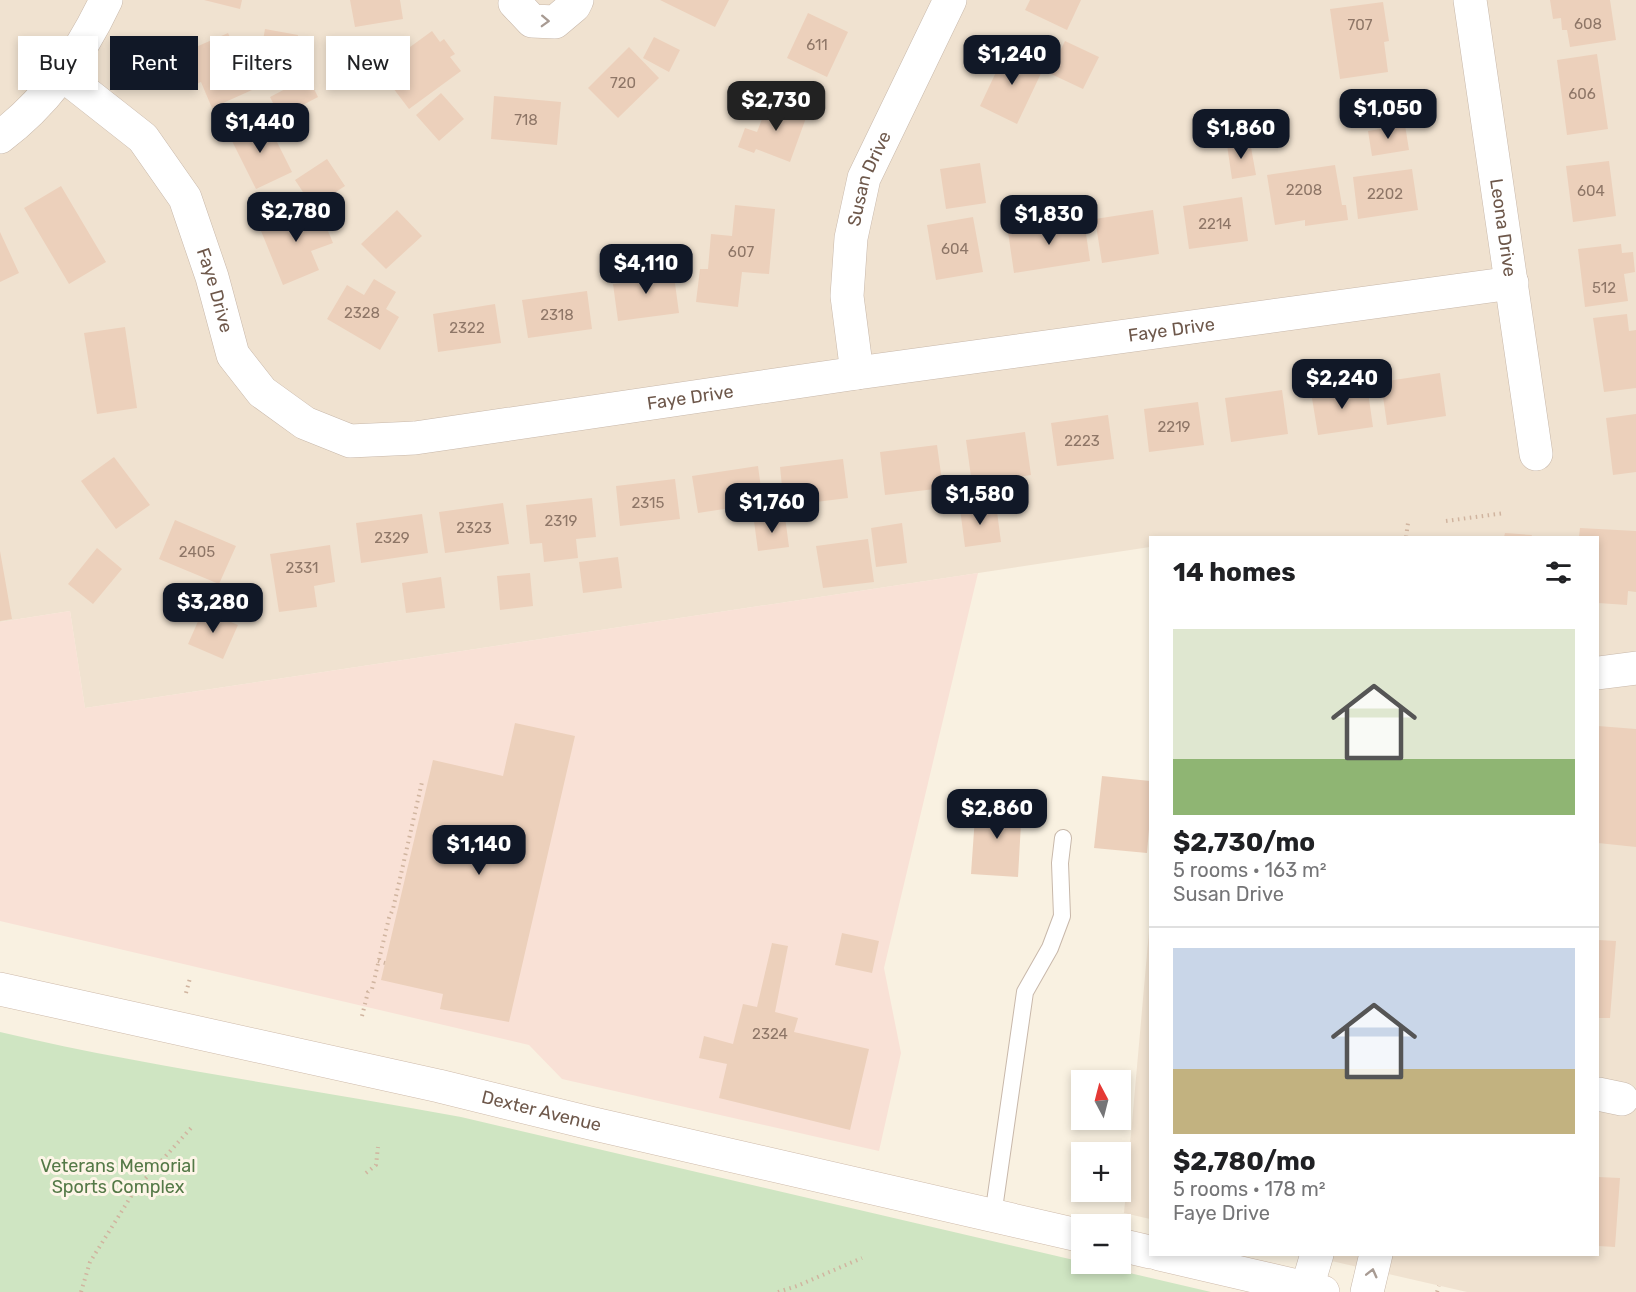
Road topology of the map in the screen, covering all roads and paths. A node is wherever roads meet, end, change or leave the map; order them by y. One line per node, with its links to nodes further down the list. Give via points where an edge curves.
1 (106, 0): 6 (street)
2 (516, 0): 3 (street, one-way to 3, via 532,21 555,22)
3 (577, 0)
4 (950, 0): 11 (street, Susan Drive, via 864,178 850,237 847,296)
5 (1470, 0): 10 (street, Leona Drive)
6 (85, 36)
7 (49, 90): 9 (street)
8 (82, 90): 11 (street, Faye Drive, via 143,138 185,198 233,355 262,392 305,423 350,441 415,438)
9 (0, 137)
10 (1512, 283): 11 (street, Faye Drive); 12 (street, Leona Drive)
11 (857, 373)
12 (1536, 454)
13 (1505, 513): 14 (path)
14 (1446, 521)
15 (1408, 523): 16 (path)
16 (1406, 536)
17 (1636, 668): 18 (street)
18 (1599, 673)
19 (422, 782): 21 (path)
20 (1063, 838): 30 (lane, via 1062,916 1050,948 1025,992)
21 (378, 961): 22 (path); 26 (path)
22 (385, 963)
23 (190, 978): 25 (path)
24 (0, 989): 30 (street, Dexter Avenue, via 440,1086)
25 (186, 993)
26 (362, 1016)
27 (191, 1128): 40 (path, via 135,1190 90,1262)
28 (378, 1147): 29 (path, via 376,1165)
29 (366, 1173)
30 (993, 1216): 31 (street, Dexter Avenue)
31 (1071, 1234)
32 (1131, 1248): 33 (street)
33 (1149, 1252)
34 (1168, 1256): 39 (street)
35 (1317, 1256): 39 (street)
36 (1376, 1256): 42 (street, one-way to 36)
37 (862, 1258): 41 (path)
38 (1439, 1286): 43 (path)
39 (1315, 1290)
40 (81, 1292)
41 (778, 1292)
42 (1367, 1292)
43 (1437, 1292)

